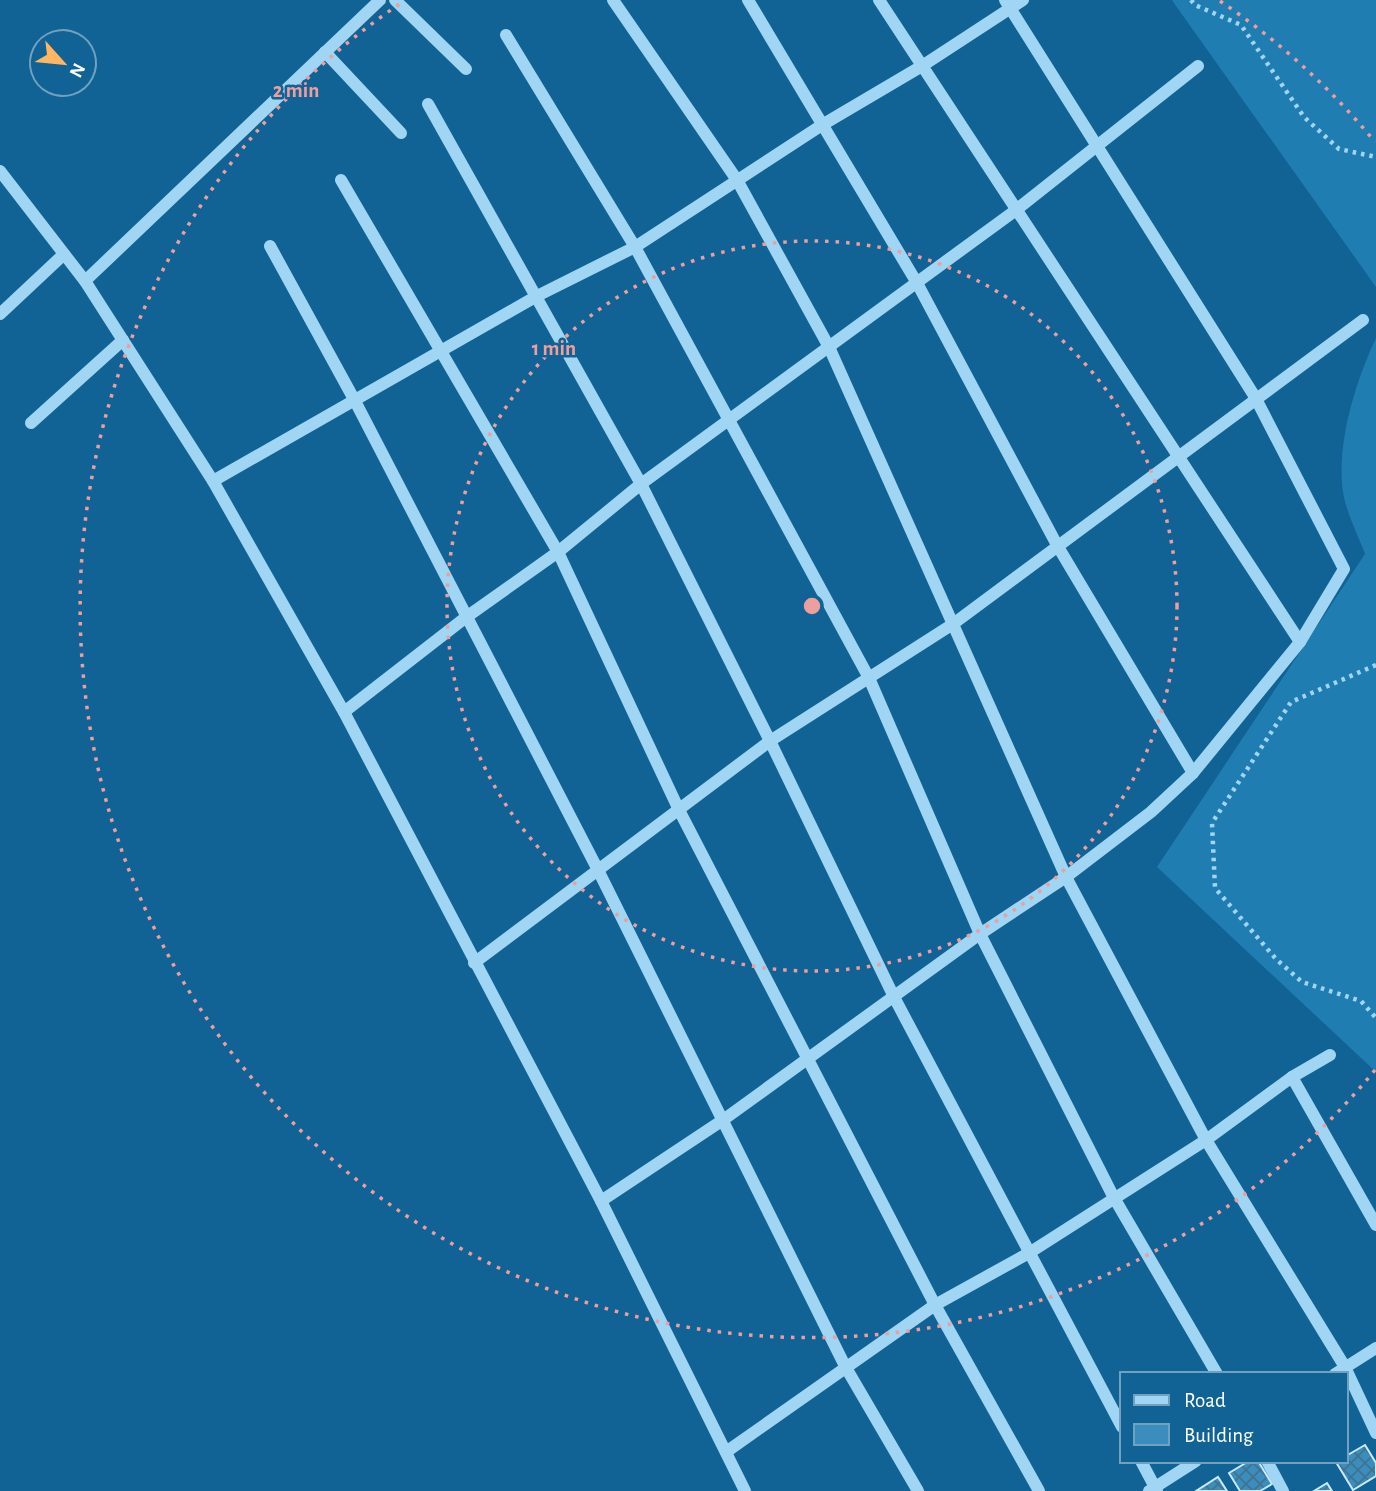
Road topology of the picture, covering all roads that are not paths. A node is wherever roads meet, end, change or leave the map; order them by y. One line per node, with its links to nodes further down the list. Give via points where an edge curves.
1 (380, 0): 9 (street)
2 (395, 0): 12 (street)
3 (613, 0): 19 (street)
4 (748, 0): 14 (street)
5 (879, 0): 10 (street)
6 (1023, 0): 7 (street)
7 (1008, 4): 10 (street); 16 (street)
8 (506, 35): 22 (street)
9 (325, 52): 15 (street); 24 (street)
10 (922, 66): 14 (street); 20 (street)
11 (1198, 66): 16 (street)
12 (466, 69)
13 (428, 104): 26 (street)
14 (822, 125): 19 (street); 25 (street)
15 (401, 133)
16 (1096, 144): 20 (street); 32 (street)
17 (0, 171): 23 (street)
18 (341, 180): 31 (street)
19 (737, 180): 22 (street); 30 (street)
20 (1016, 210): 25 (street); 36 (street)
21 (270, 246): 33 (street)
22 (635, 247): 26 (street); 34 (street)
23 (64, 254): 24 (street); 27 (street)
24 (85, 281): 29 (street)
25 (917, 283): 30 (street); 39 (street)
26 (537, 296): 31 (street); 38 (street)
27 (0, 314)
28 (1363, 320): 32 (street)
29 (123, 340): 35 (street); 37 (street)
30 (829, 347): 34 (street); 42 (street)
31 (442, 351): 33 (street); 40 (street)
32 (1255, 397): 36 (street); 43 (street, via 1345,569)
33 (355, 401): 37 (street); 41 (street)
34 (730, 420): 38 (street); 44 (street)
35 (31, 423)
36 (1179, 458): 39 (street); 43 (street)
37 (213, 481): 45 (street)
38 (641, 484): 40 (street); 46 (street)
39 (1057, 545): 42 (street); 47 (street)
40 (558, 552): 41 (street); 48 (street)
41 (465, 618): 45 (street); 49 (street)
42 (953, 624): 44 (street); 50 (street)
43 (1300, 642): 47 (street)
44 (869, 678): 46 (street); 51 (street)
45 (344, 712): 52 (street)
46 (770, 741): 48 (street); 53 (street)
47 (1193, 773): 50 (street, via 1151,812)
48 (679, 810): 49 (street); 55 (street)
49 (598, 870): 52 (street); 57 (street)
50 (1066, 877): 51 (street); 58 (street)
51 (980, 934): 53 (street); 59 (street)
52 (474, 962): 60 (street)
53 (894, 997): 55 (street); 62 (street)
54 (1330, 1055): 56 (street)
55 (806, 1058): 57 (street); 63 (street)
56 (1292, 1077): 58 (street); 61 (street)
57 (723, 1120): 60 (street); 65 (street)
58 (1206, 1140): 59 (street); 66 (street)
59 (1113, 1196): 62 (street); 67 (street)
60 (601, 1201): 71 (street)
61 (1376, 1225)
62 (1029, 1252): 63 (street); 69 (street)
63 (935, 1305): 65 (street); 78 (street)
64 (1376, 1348): 66 (street)
65 (845, 1366): 71 (street); 77 (street)
66 (1340, 1371)
67 (1216, 1372)
68 (1348, 1385): 70 (street)
69 (1120, 1423)
70 (1376, 1433)
71 (726, 1452): 76 (street)
72 (1142, 1463): 75 (street)
73 (1193, 1463): 75 (street)
74 (1268, 1463): 79 (street)
75 (1153, 1490)
76 (745, 1491)
77 (918, 1491)
78 (1039, 1491)
79 (1283, 1491)

